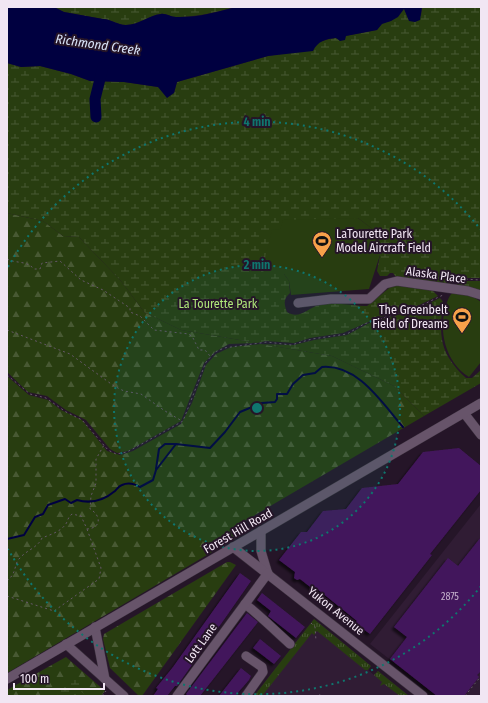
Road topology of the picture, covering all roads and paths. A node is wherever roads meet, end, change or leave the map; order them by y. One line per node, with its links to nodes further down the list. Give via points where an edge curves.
1 (7, 259): 7 (path, via 21,261 34,269 40,269 42,264 60,261 81,280 110,294 130,308 130,312 140,316 154,330 189,334 199,350 205,350)
2 (481, 280): 3 (path, via 459,280)
3 (450, 288): 4 (street, Alaska Place); 5 (street, Alaska Place, via 390,282 369,299 331,299); 7 (path, via 418,307 375,320 347,334 291,345 270,342 231,345)
4 (481, 295)
5 (298, 303)
6 (7, 330): 11 (path, via 70,354 114,386 141,394)
7 (210, 357): 11 (path)
8 (7, 375): 13 (path, via 30,394 46,398 82,420)
9 (481, 403): 10 (street, Forest Hill Road)
10 (464, 413): 12 (street); 15 (street, Forest Hill Road)
11 (183, 421): 13 (path, via 121,454 112,453)
12 (481, 435)
13 (104, 445): 14 (path, via 96,459 96,483 90,509 96,512 99,518 93,529)
14 (87, 529): 18 (path, via 81,516 72,514 61,530 42,538 39,544 23,556); 19 (path, via 101,568 100,579 54,611)
15 (261, 531): 16 (street, Forest Hill Road); 17 (street, via 261,551)
16 (233, 547): 17 (street, Yukon Avenue); 23 (street, Forest Hill Road)
17 (268, 573): 20 (street, Lott Lane); 39 (street, Yukon Avenue)
18 (7, 581)
19 (7, 596)
20 (245, 604): 27 (street); 36 (street, Lott Lane)
21 (315, 620): 24 (path)
22 (311, 623): 24 (path)
23 (95, 627): 26 (street, Forest Hill Road); 31 (street)
24 (315, 628): 25 (path)
25 (316, 641)
26 (66, 644): 30 (street, Forest Hill Road); 31 (street)
27 (290, 644)
28 (246, 656): 37 (street, via 262,667 263,672)
29 (481, 676): 40 (path)
30 (7, 679)
31 (105, 679): 35 (street)
32 (106, 691): 34 (path)
33 (320, 694): 38 (path)
34 (102, 696)
35 (124, 696)
36 (177, 696)
37 (246, 696)
38 (319, 696)
39 (423, 696)
40 (465, 696)

